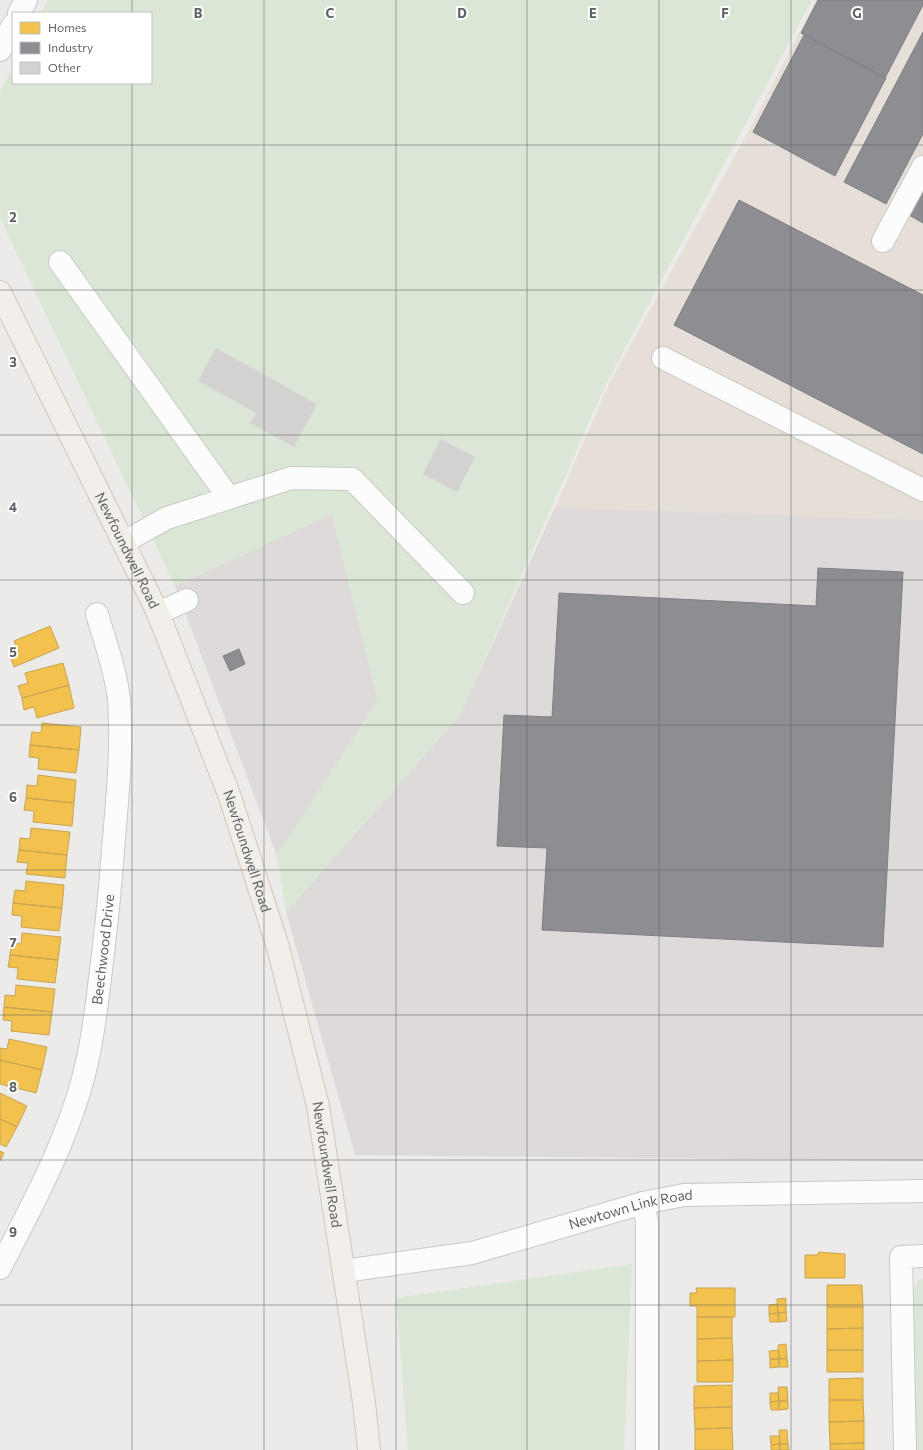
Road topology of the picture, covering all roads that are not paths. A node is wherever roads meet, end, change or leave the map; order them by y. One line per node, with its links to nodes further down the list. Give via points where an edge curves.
1 (26, 0): 2 (street)
2 (20, 12)
3 (12, 27): 4 (street)
4 (0, 50)
5 (923, 167): 6 (street)
6 (883, 241)
7 (60, 262): 11 (street)
8 (0, 292): 12 (main road, Newfoundwell Road)
9 (663, 358): 10 (street)
10 (923, 490)
11 (230, 498): 12 (street, via 167,518); 13 (street, via 292,478 352,479)
12 (124, 542): 15 (main road, Newfoundwell Road)
13 (463, 593)
14 (187, 600): 15 (street)
15 (158, 613): 21 (main road, Newfoundwell Road, via 230,797 278,947 318,1106)
16 (97, 614): 20 (street, Beechwood Drive, via 112,663 118,699 119,746 109,900 98,996 89,1053 75,1107 49,1171)
17 (923, 1191): 18 (street, Newtown Link Road, via 684,1195)
18 (643, 1203): 21 (street, Newtown Link Road, via 472,1253); 23 (street, via 647,1222)
19 (923, 1256): 24 (street, via 901,1257)
20 (0, 1268)
21 (344, 1271): 22 (main road, Newfoundwell Road, via 364,1403)
22 (368, 1450)
23 (647, 1450)
24 (905, 1450)

